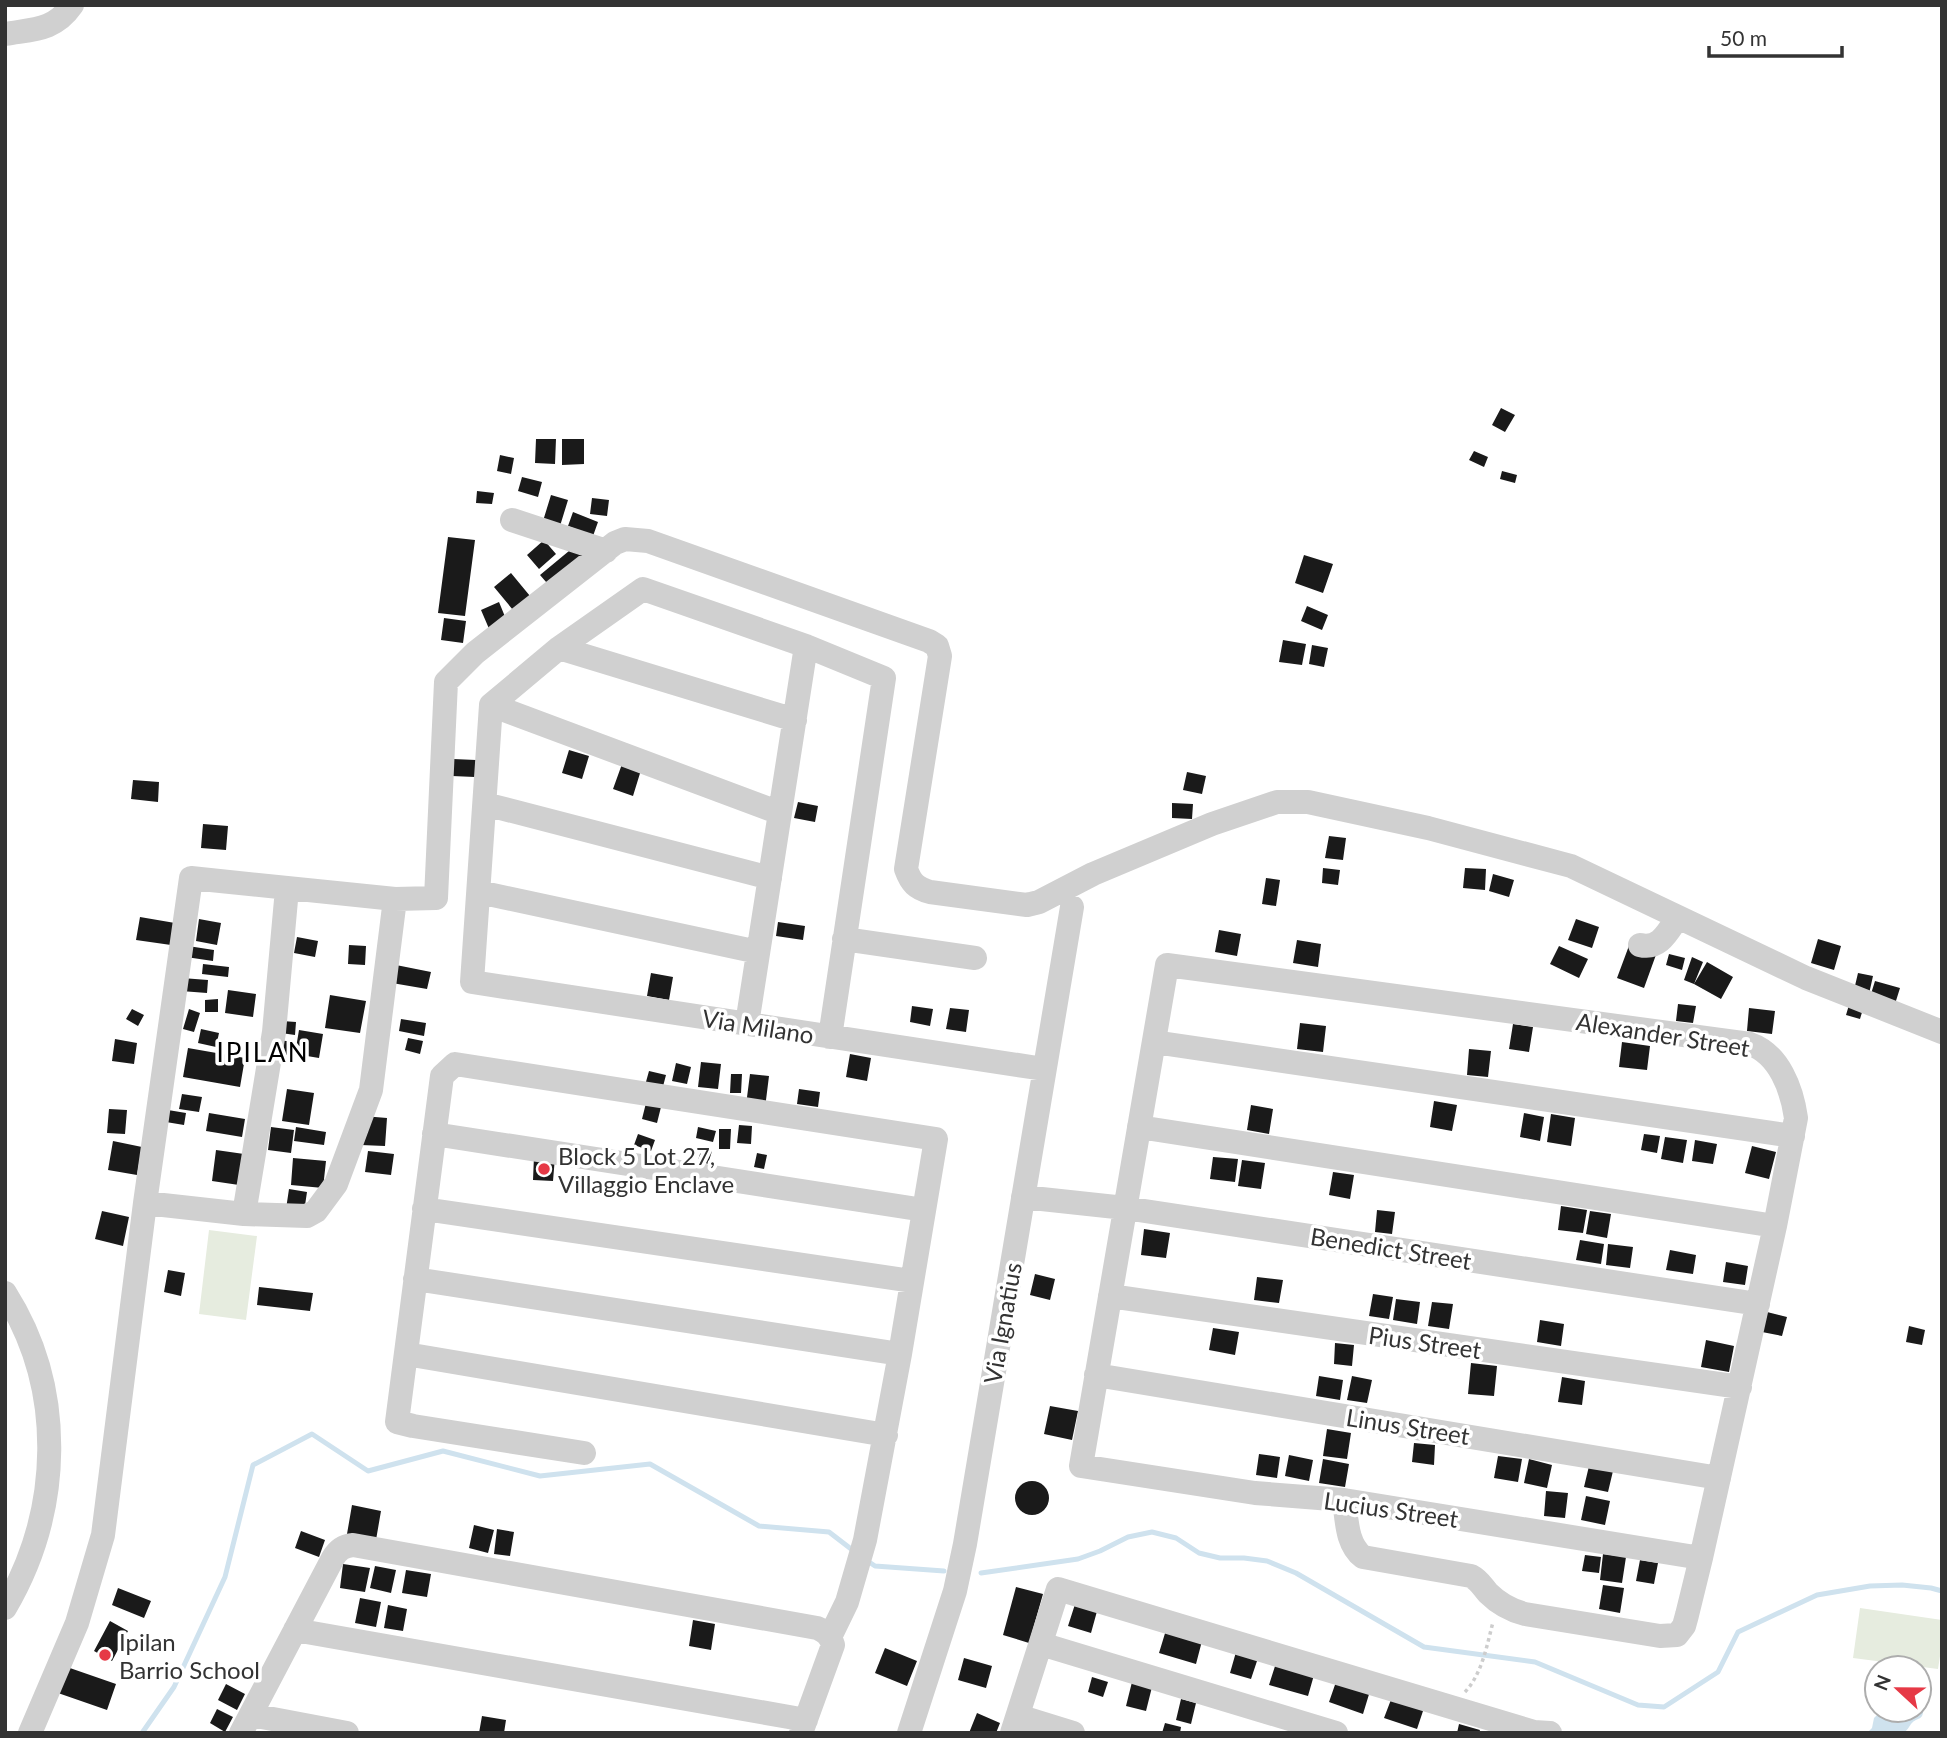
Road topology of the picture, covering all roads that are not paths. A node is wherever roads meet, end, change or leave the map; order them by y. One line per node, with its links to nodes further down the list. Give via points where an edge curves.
1 (72, 5): 2 (street, via 52,25)
2 (5, 34)
3 (512, 520): 4 (street)
4 (606, 551): 14 (street, via 475,653 446,682 436,898); 16 (street, via 625,539 648,541 937,646 940,656 906,869 911,882 930,892 1027,905 1212,824 1277,802 1308,802 1571,866)
5 (806, 646): 6 (street, via 643,589); 8 (street); 17 (street, via 884,678)
6 (559, 648): 7 (street); 8 (street)
7 (491, 705): 9 (street); 10 (street)
8 (795, 720): 10 (street)
9 (485, 804): 11 (street); 13 (street)
10 (780, 813): 11 (street)
11 (770, 878): 19 (street)
12 (287, 889): 14 (street); 30 (street, via 191,878); 34 (street, via 274,1032)
13 (479, 892): 19 (street); 21 (street, Via Milano, via 472,982)
14 (395, 899): 34 (street, via 371,1090 336,1184 307,1216)
15 (1072, 907): 25 (street, Via Ignatius)
16 (1678, 917): 18 (street, via 1660,942); 22 (street, via 1806,978)
17 (845, 939): 20 (street); 23 (street)
18 (1640, 945)
19 (758, 952): 21 (street)
20 (975, 958)
21 (747, 1024): 23 (street, Via Milano)
22 (1942, 1032)
23 (830, 1037): 25 (street, Via Milano)
24 (1154, 1042): 26 (street); 28 (street); 28 (street, Alexander Street, via 1167,965 1750,1044 1772,1056 1779,1067 1794,1102)
25 (1044, 1069): 29 (street, Via Ignatius)
26 (1139, 1127): 31 (street); 35 (street)
27 (434, 1135): 32 (street); 33 (street); 33 (street, via 442,1076 455,1063 936,1139)
28 (1793, 1136): 35 (street, Alexander Street)
29 (1023, 1197): 31 (street, Benedict Street); 60 (street, Via Ignatius, via 965,1544 955,1591)
30 (145, 1203): 34 (street); 58 (street, via 103,1535 77,1623)
31 (1125, 1208): 39 (street); 40 (street, Benedict Street)
32 (424, 1209): 36 (street); 37 (street)
33 (924, 1210): 37 (street)
34 (244, 1213)
35 (1775, 1226): 40 (street, Alexander Street)
36 (415, 1279): 41 (street); 42 (street)
37 (912, 1281): 42 (street)
38 (5, 1293): 50 (street, via 27,1333 39,1368 50,1465 31,1553)
39 (1110, 1296): 43 (street); 44 (street, Pius Street)
40 (1758, 1304): 44 (street, Alexander Street)
41 (405, 1354): 45 (street); 46 (street, via 397,1422)
42 (900, 1354): 45 (street)
43 (1096, 1375): 47 (street, Linus Street); 48 (street, Lucius Street, via 1081,1466 1255,1493)
44 (1740, 1387): 47 (street, Alexander Street)
45 (886, 1435): 52 (street, via 865,1540 847,1602)
46 (584, 1453)
47 (1719, 1478): 49 (street, Alexander Street)
48 (1344, 1500): 49 (street, Lucius Street); 49 (street, Alexander Street, via 1350,1539 1363,1557 1471,1576 1505,1607 1525,1615 1677,1635 1684,1626)
49 (1701, 1558)
50 (5, 1608)
51 (295, 1630): 52 (street, via 338,1550 353,1545 817,1628); 54 (street); 56 (street)
52 (830, 1637): 56 (street, via 830,1656)
53 (1041, 1644): 55 (street); 57 (street, via 1058,1589); 62 (street)
54 (246, 1724): 59 (street)
55 (1015, 1725): 61 (street)
56 (803, 1726)
57 (1534, 1732): 63 (street)
58 (30, 1733)
59 (347, 1733)
60 (909, 1733)
61 (1073, 1733)
62 (1336, 1733)
63 (1550, 1733)

